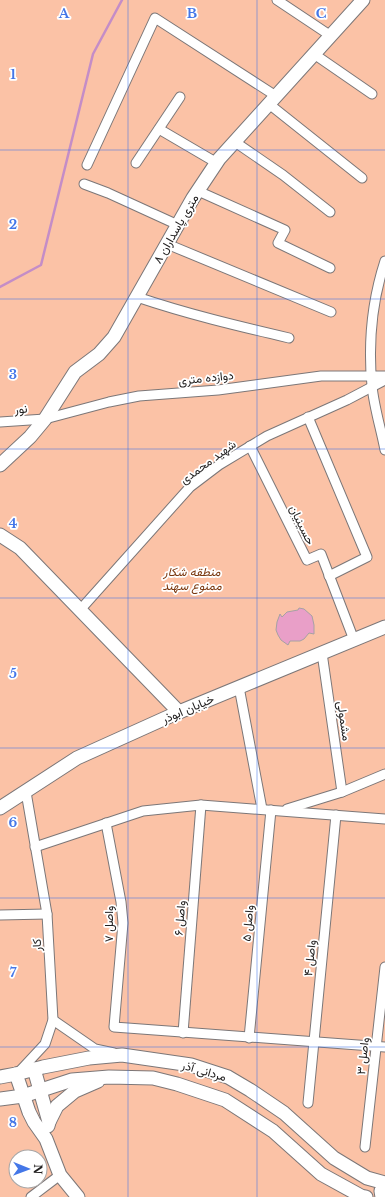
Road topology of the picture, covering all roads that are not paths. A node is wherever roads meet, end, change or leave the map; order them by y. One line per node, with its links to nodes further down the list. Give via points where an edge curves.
1 (277, 0): 3 (street)
2 (364, 0): 3 (main road, ۸ متری پاسداران)
3 (331, 36): 4 (main road, ۸ متری پاسداران)
4 (314, 54): 5 (street); 7 (main road, ۸ متری پاسداران)
5 (372, 94)
6 (180, 97): 8 (street)
7 (273, 100): 9 (main road, ۸ متری پاسداران); 12 (street, via 155,18); 13 (street)
8 (159, 129): 10 (street); 11 (street)
9 (234, 142): 11 (main road, ۸ متری پاسداران); 16 (street, via 283,175)
10 (136, 163)
11 (217, 163): 15 (main road, ۸ متری پاسداران)
12 (87, 165)
13 (362, 178)
14 (84, 184): 17 (street)
15 (198, 191): 17 (main road, ۸ متری پاسداران); 20 (street, via 285,230 278,243)
16 (330, 212)
17 (178, 225): 18 (main road, ۸ متری پاسداران)
18 (167, 244): 21 (main road, ۸ متری پاسداران); 22 (street)
19 (385, 261): 24 (street, via 372,314)
20 (330, 268)
21 (137, 297): 23 (street, via 207,318); 29 (main road, ۸ متری پاسداران, via 114,337 99,354 75,372)
22 (331, 312)
23 (289, 338)
24 (371, 375): 25 (street, دوازده متری); 27 (street); 29 (street, دوازده متری, via 321,376 218,390 139,396)
25 (385, 376)
26 (385, 380): 27 (street, شهید محمدی)
27 (372, 387): 28 (street, شهید محمدی); 32 (street)
28 (308, 417): 31 (street, شهید محمدی); 35 (street, via 367,557)
29 (44, 419): 30 (street, نور); 33 (main road, ۸ متری پاسداران, via 30,437)
30 (0, 422)
31 (250, 446): 35 (street, حسینیان, via 307,560 321,554); 36 (street, شهید محمدی, via 190,487)
32 (385, 450)
33 (0, 465)
34 (0, 535): 36 (main road, via 20,548)
35 (329, 576): 38 (street, حسینیان)
36 (80, 610): 41 (main road)
37 (385, 627): 38 (main road, خیابان ابوذر)
38 (354, 640): 39 (main road, خیابان ابوذر)
39 (322, 653): 40 (main road, خیابان ابوذر); 44 (street, مشمولی)
40 (239, 687): 41 (main road, خیابان ابوذر); 47 (street, واصل ۵)
41 (179, 712): 43 (main road, خیابان ابوذر, via 77,758)
42 (385, 774): 44 (street)
43 (26, 792): 46 (main road, خیابان ابوذر); 52 (street, کار)
44 (342, 792): 48 (street)
45 (201, 805): 47 (street); 51 (street, via 143,811); 57 (street, واصل ۶)
46 (0, 808)
47 (266, 810): 48 (street); 58 (street, واصل ۵)
48 (282, 811): 49 (street)
49 (336, 815): 50 (street); 59 (street, واصل ۴)
50 (385, 819)
51 (106, 823): 52 (street); 57 (street, واصل ۷, via 123,922 114,1027)
52 (35, 847): 53 (street, کار)
53 (47, 914): 54 (street); 56 (street, کار)
54 (0, 915)
55 (385, 967): 60 (street, واصل ۳)
56 (53, 1020): 61 (street, via 94,1049); 63 (street, via 45,1044)
57 (183, 1033): 58 (street)
58 (250, 1038): 59 (street)
59 (314, 1042): 60 (street); 69 (street, واصل ۴)
60 (381, 1047): 72 (street, واصل ۳)
61 (122, 1055): 62 (main road, مردانی آذر, via 89,1058); 74 (main road, مردانی آذر, via 191,1065 228,1077 284,1113 334,1158)
62 (34, 1070): 63 (main road, مردانی آذر); 66 (main road)
63 (16, 1074): 65 (main road, مردانی آذر); 67 (main road)
64 (109, 1076): 66 (main road, مردانی آذر, via 72,1080); 70 (main road, via 75,1091 57,1106); 77 (main road, مردانی آذر, via 153,1078 225,1100 273,1131 320,1174)
65 (0, 1077)
66 (40, 1090): 67 (main road, مردانی آذر); 70 (main road)
67 (23, 1096): 68 (main road, مردانی آذر); 71 (main road, via 34,1122)
68 (0, 1099)
69 (308, 1103)
70 (49, 1122): 71 (main road)
71 (46, 1139): 73 (main road)
72 (365, 1147)
73 (60, 1175): 78 (street); 79 (main road)
74 (367, 1178): 75 (main road, مردانی آذر); 77 (main road, via 373,1184 372,1192)
75 (385, 1183)
76 (385, 1188): 80 (main road, via 381,1191)
77 (363, 1196)
78 (31, 1197)
79 (78, 1197)
80 (382, 1197)

